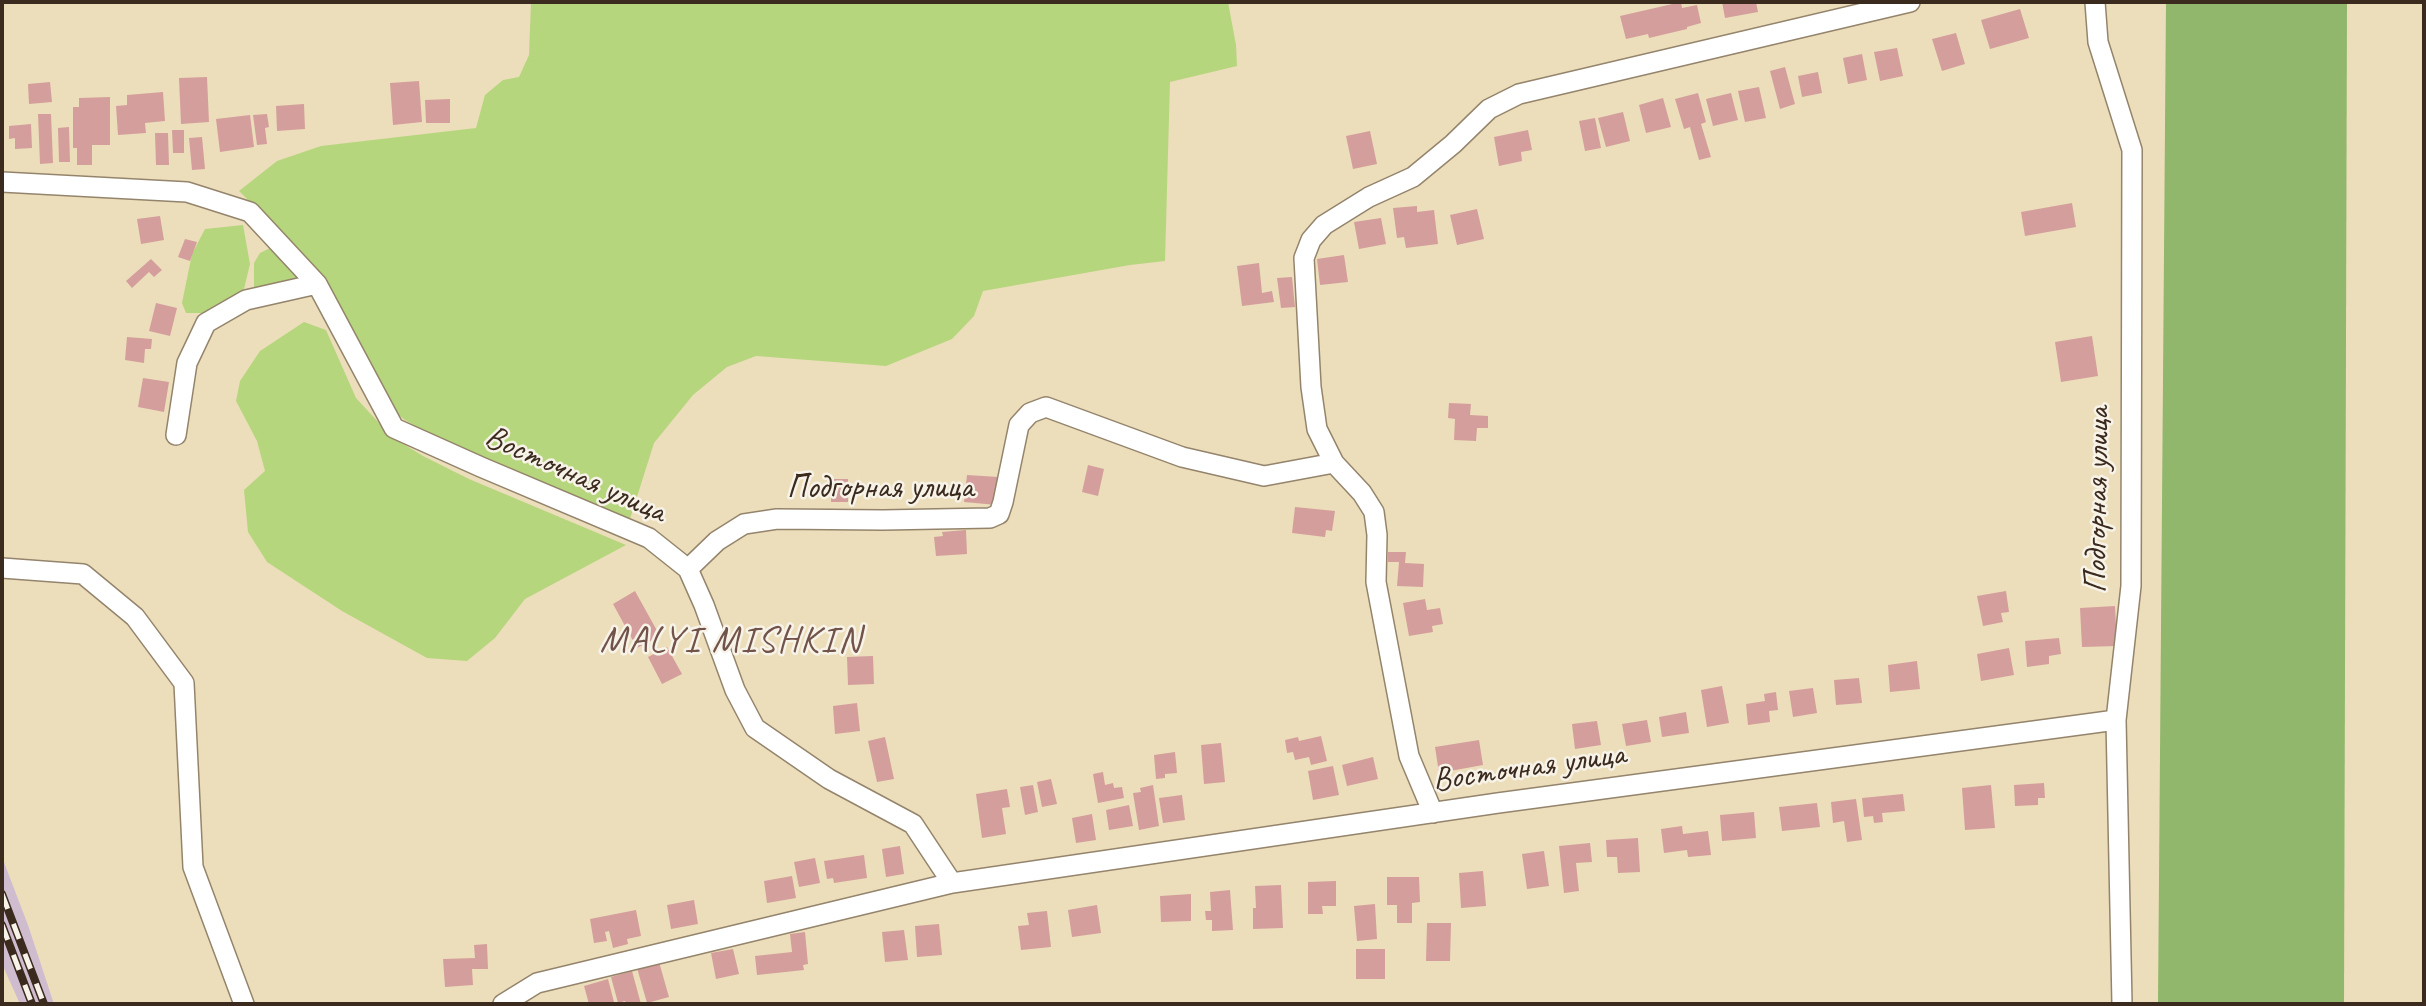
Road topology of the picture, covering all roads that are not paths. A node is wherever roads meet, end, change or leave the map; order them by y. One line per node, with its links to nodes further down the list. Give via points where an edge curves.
1 (1910, 2): 6 (street, via 1520,94 1489,109 1413,177 1324,225 1304,258 1317,429)
2 (2095, 2): 9 (street, Подгорная улица, via 2098,42 2132,150 2131,586)
3 (2, 182): 4 (street, Восточная улица, via 187,192 250,212)
4 (317, 284): 5 (street, via 246,300 206,323 187,363); 8 (street, Восточная улица, via 394,428 649,538)
5 (176, 435)
6 (1334, 463): 8 (street, Подгорная улица, via 1264,476 1182,457 1046,407 1030,413 1019,425 1003,502 999,514 990,519 755,522 716,541); 10 (street, via 1374,512 1376,582 1409,756)
7 (2, 568): 12 (street, via 83,574 135,617 184,683 193,867)
8 (688, 569): 11 (street, Восточная улица, via 735,690 755,728 829,779 913,824)
9 (2116, 720): 10 (street, Восточная улица); 14 (street, Подгорная улица)
10 (1433, 813): 11 (street, Восточная улица)
11 (952, 883): 13 (street, Восточная улица, via 537,983)
12 (244, 1004)
13 (503, 1004)
14 (2122, 1004)

